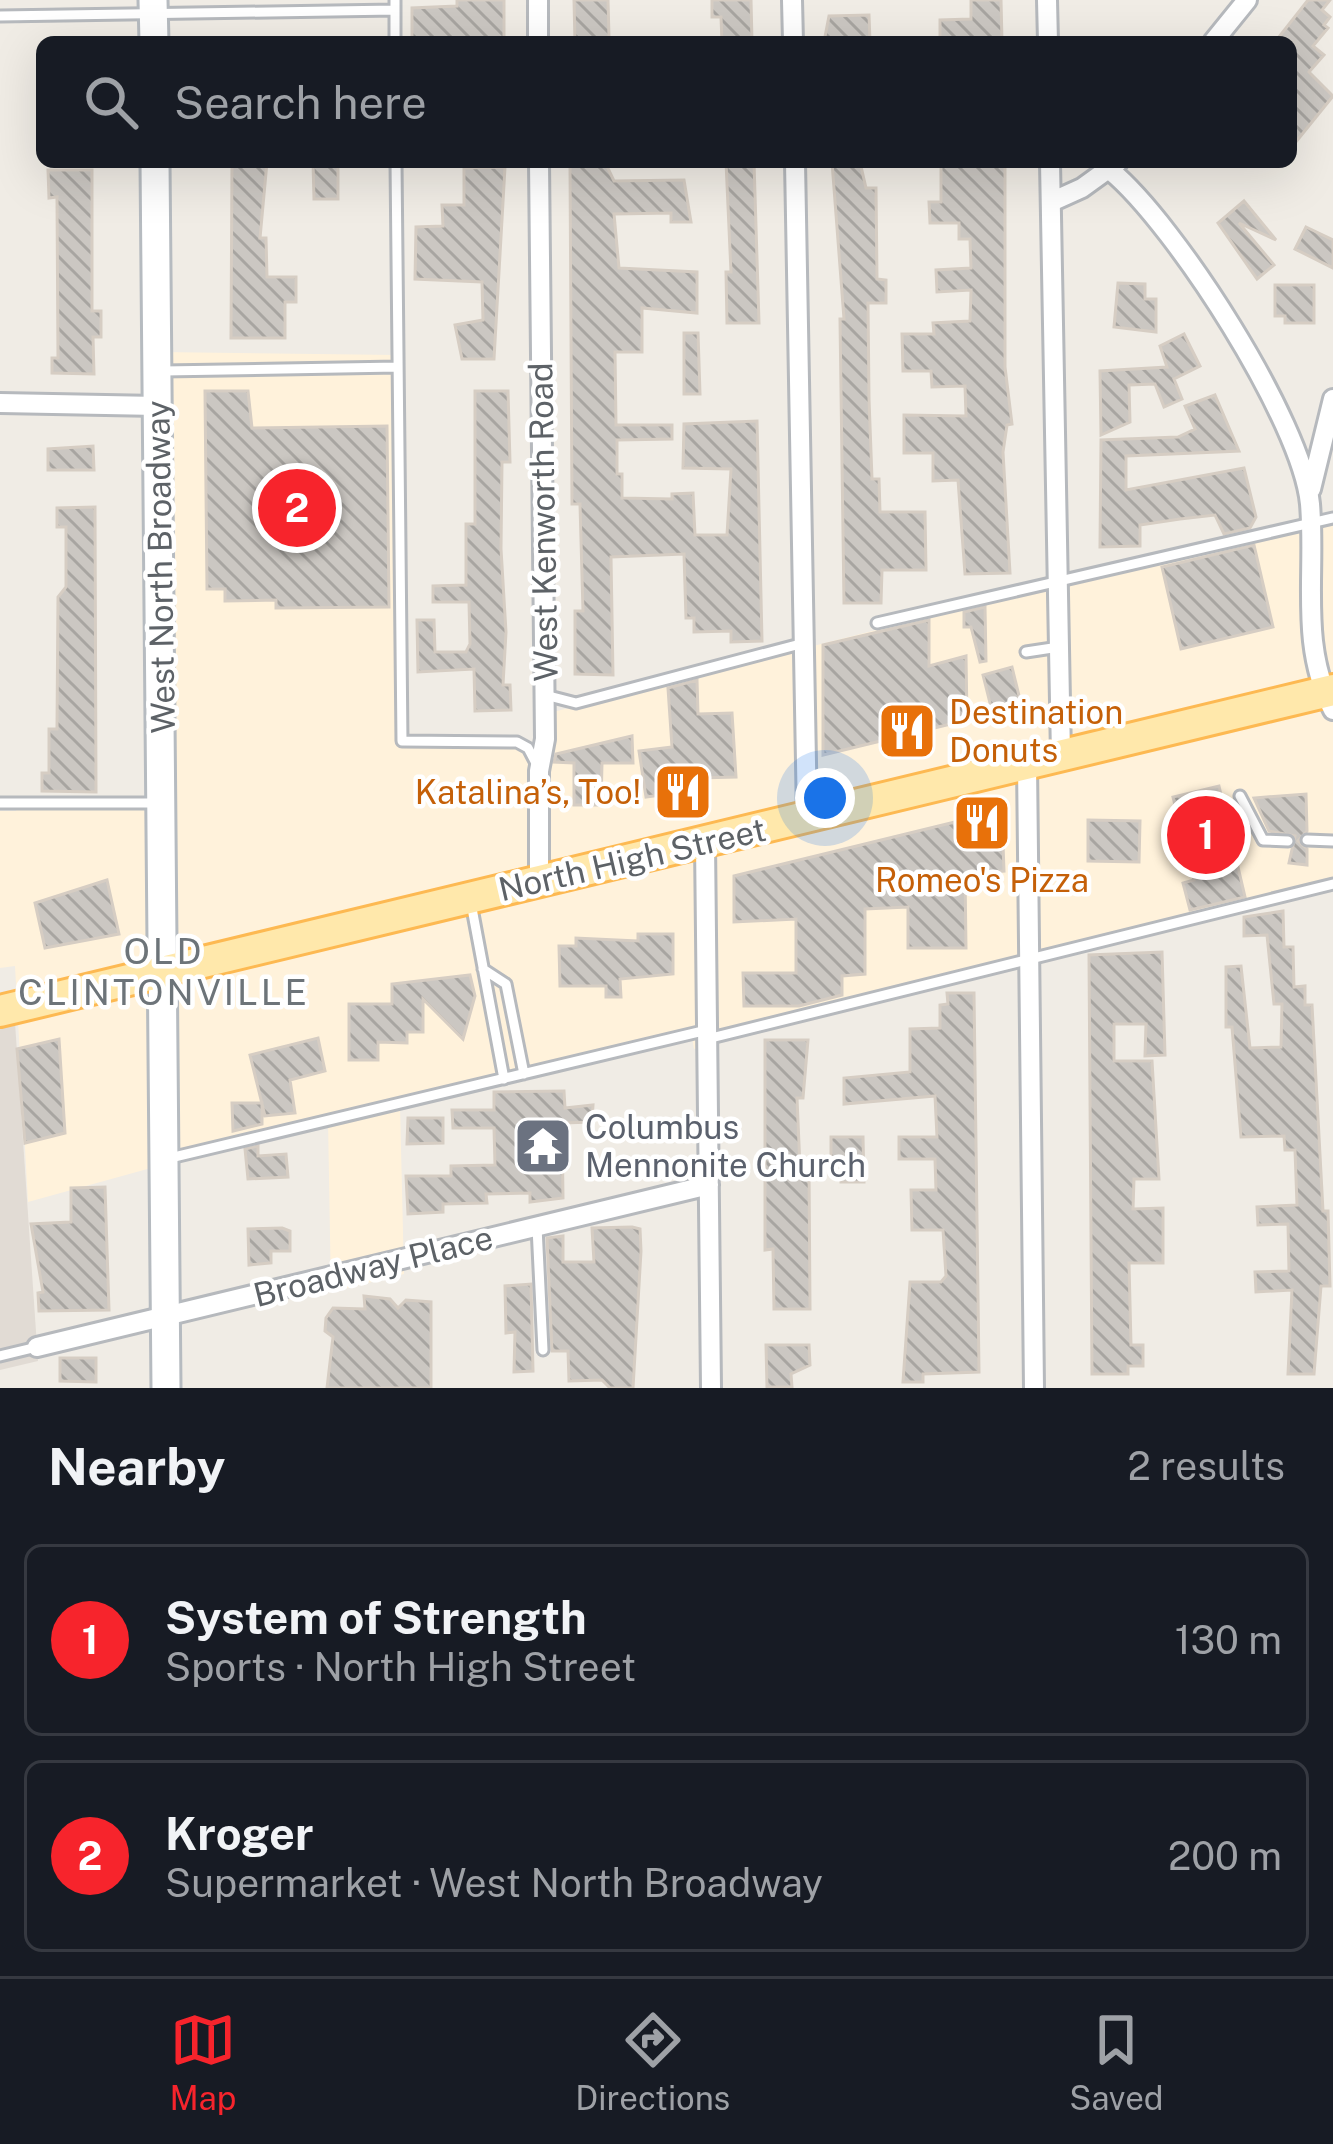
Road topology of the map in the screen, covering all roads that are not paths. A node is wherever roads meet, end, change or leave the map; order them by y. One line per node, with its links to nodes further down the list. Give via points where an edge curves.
1 (538, 0): 9 (street)
2 (792, 0): 10 (street)
3 (1047, 0): 11 (street)
4 (1247, 0): 12 (street)
5 (395, 5): 7 (lane); 8 (lane)
6 (0, 16): 7 (lane)
7 (153, 19)
8 (395, 36)
9 (538, 36)
10 (793, 36)
11 (1048, 36)
12 (1218, 36)
13 (155, 168): 22 (main road, West North Broadway)
14 (396, 168): 21 (lane)
15 (539, 168): 34 (street, West Kenworth Road)
16 (795, 168): 31 (street)
17 (1050, 168): 20 (street)
18 (1112, 168): 20 (street)
19 (1115, 168): 26 (street, via 1167,226 1226,317)
20 (1051, 202): 29 (street)
21 (398, 367): 22 (lane); 38 (lane, via 402,741 517,742)
22 (158, 371): 25 (main road, West North Broadway)
23 (1333, 398): 26 (street)
24 (0, 403): 25 (street)
25 (158, 406): 41 (main road, West North Broadway)
26 (1310, 500): 28 (street)
27 (1333, 518): 28 (lane)
28 (1310, 524): 29 (lane); 35 (street, via 1313,666)
29 (1058, 581): 30 (lane); 32 (street)
30 (877, 623)
31 (804, 643): 34 (lane, via 576,703); 42 (street)
32 (1059, 647): 33 (lane); 36 (street)
33 (1027, 652)
34 (545, 695): 38 (street, West Kenworth Road)
35 (1330, 697): 36 (main road, North High Street)
36 (1061, 756): 37 (main road, North High Street)
37 (1027, 764): 42 (main road, North High Street); 50 (street)
38 (539, 771): 47 (street, West Kenworth Road)
39 (1240, 796): 44 (lane, via 1263,840)
40 (0, 803): 41 (lane)
41 (163, 803): 52 (main road, West North Broadway)
42 (807, 817): 46 (main road, North High Street)
43 (1307, 840): 45 (lane)
44 (1288, 841)
45 (1333, 841)
46 (705, 842): 47 (main road, North High Street); 54 (street)
47 (539, 882): 49 (main road, North High Street)
48 (1333, 884): 50 (lane)
49 (470, 898): 51 (lane); 52 (main road, North High Street)
50 (1029, 959): 54 (lane); 66 (street)
51 (483, 970): 55 (lane, via 506,984); 56 (lane)
52 (163, 972): 53 (main road, North High Street); 57 (main road, West North Broadway)
53 (0, 1011)
54 (707, 1035): 55 (lane); 58 (street)
55 (524, 1074): 56 (lane)
56 (504, 1079): 57 (lane)
57 (163, 1160): 60 (main road, West North Broadway)
58 (709, 1185): 59 (street, Broadway Place); 65 (street)
59 (537, 1227): 60 (street, Broadway Place); 62 (lane)
60 (165, 1316): 61 (street, Broadway Place); 64 (main road, West North Broadway)
61 (38, 1347): 63 (lane)
62 (543, 1350)
63 (0, 1356)
64 (166, 1388)
65 (711, 1388)
66 (1034, 1388)

